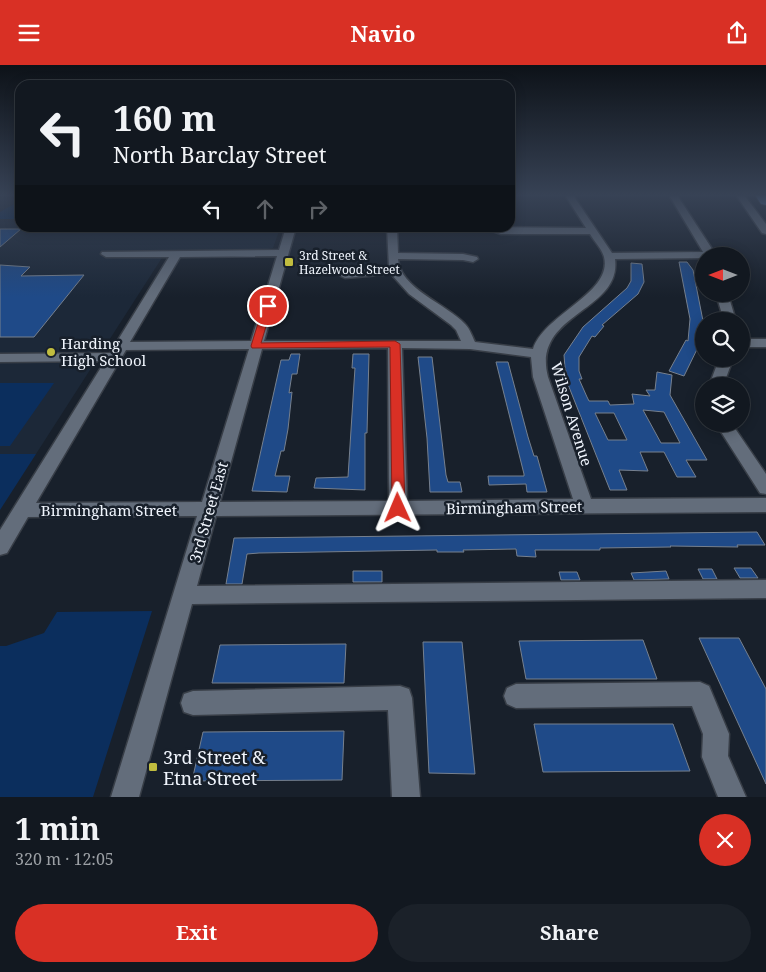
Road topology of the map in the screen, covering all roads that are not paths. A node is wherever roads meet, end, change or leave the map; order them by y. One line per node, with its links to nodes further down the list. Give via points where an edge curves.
1 (694, 229): 6 (street)
2 (515, 231): 3 (street)
3 (593, 231): 10 (street)
4 (289, 232): 8 (street, 3rd Street East)
5 (392, 232): 11 (street)
6 (705, 247)
7 (177, 253): 8 (street); 9 (street); 21 (street)
8 (283, 253): 20 (street, 3rd Street East)
9 (106, 254)
10 (609, 255): 12 (street); 22 (street, Wilson Avenue, via 612,271 605,285 550,330)
11 (393, 256): 13 (street); 14 (street)
12 (695, 256)
13 (473, 259)
14 (394, 270): 15 (street); 19 (street, via 404,283 456,322)
15 (345, 275)
16 (750, 343): 17 (street)
17 (766, 343)
18 (395, 344): 19 (street); 20 (street); 28 (street)
19 (470, 345): 22 (street)
20 (256, 346): 21 (street); 30 (street, 3rd Street East)
21 (118, 352): 23 (street); 29 (street)
22 (538, 354): 27 (street, Wilson Avenue, via 541,377)
23 (0, 358)
24 (729, 432): 25 (street)
25 (766, 488)
26 (766, 505): 27 (street, Birmingham Street)
27 (584, 506): 28 (street, Birmingham Street)
28 (398, 508): 30 (street, Birmingham Street)
29 (22, 510): 30 (street, Birmingham Street); 31 (street)
30 (209, 510): 33 (street, 3rd Street East)
31 (0, 547)
32 (766, 589): 33 (street)
33 (184, 595): 36 (street, 3rd Street East)
34 (516, 696): 38 (street, via 700,694 716,734 715,757)
35 (192, 703): 37 (street, via 400,699)
36 (125, 797)
37 (406, 797)
38 (732, 797)

